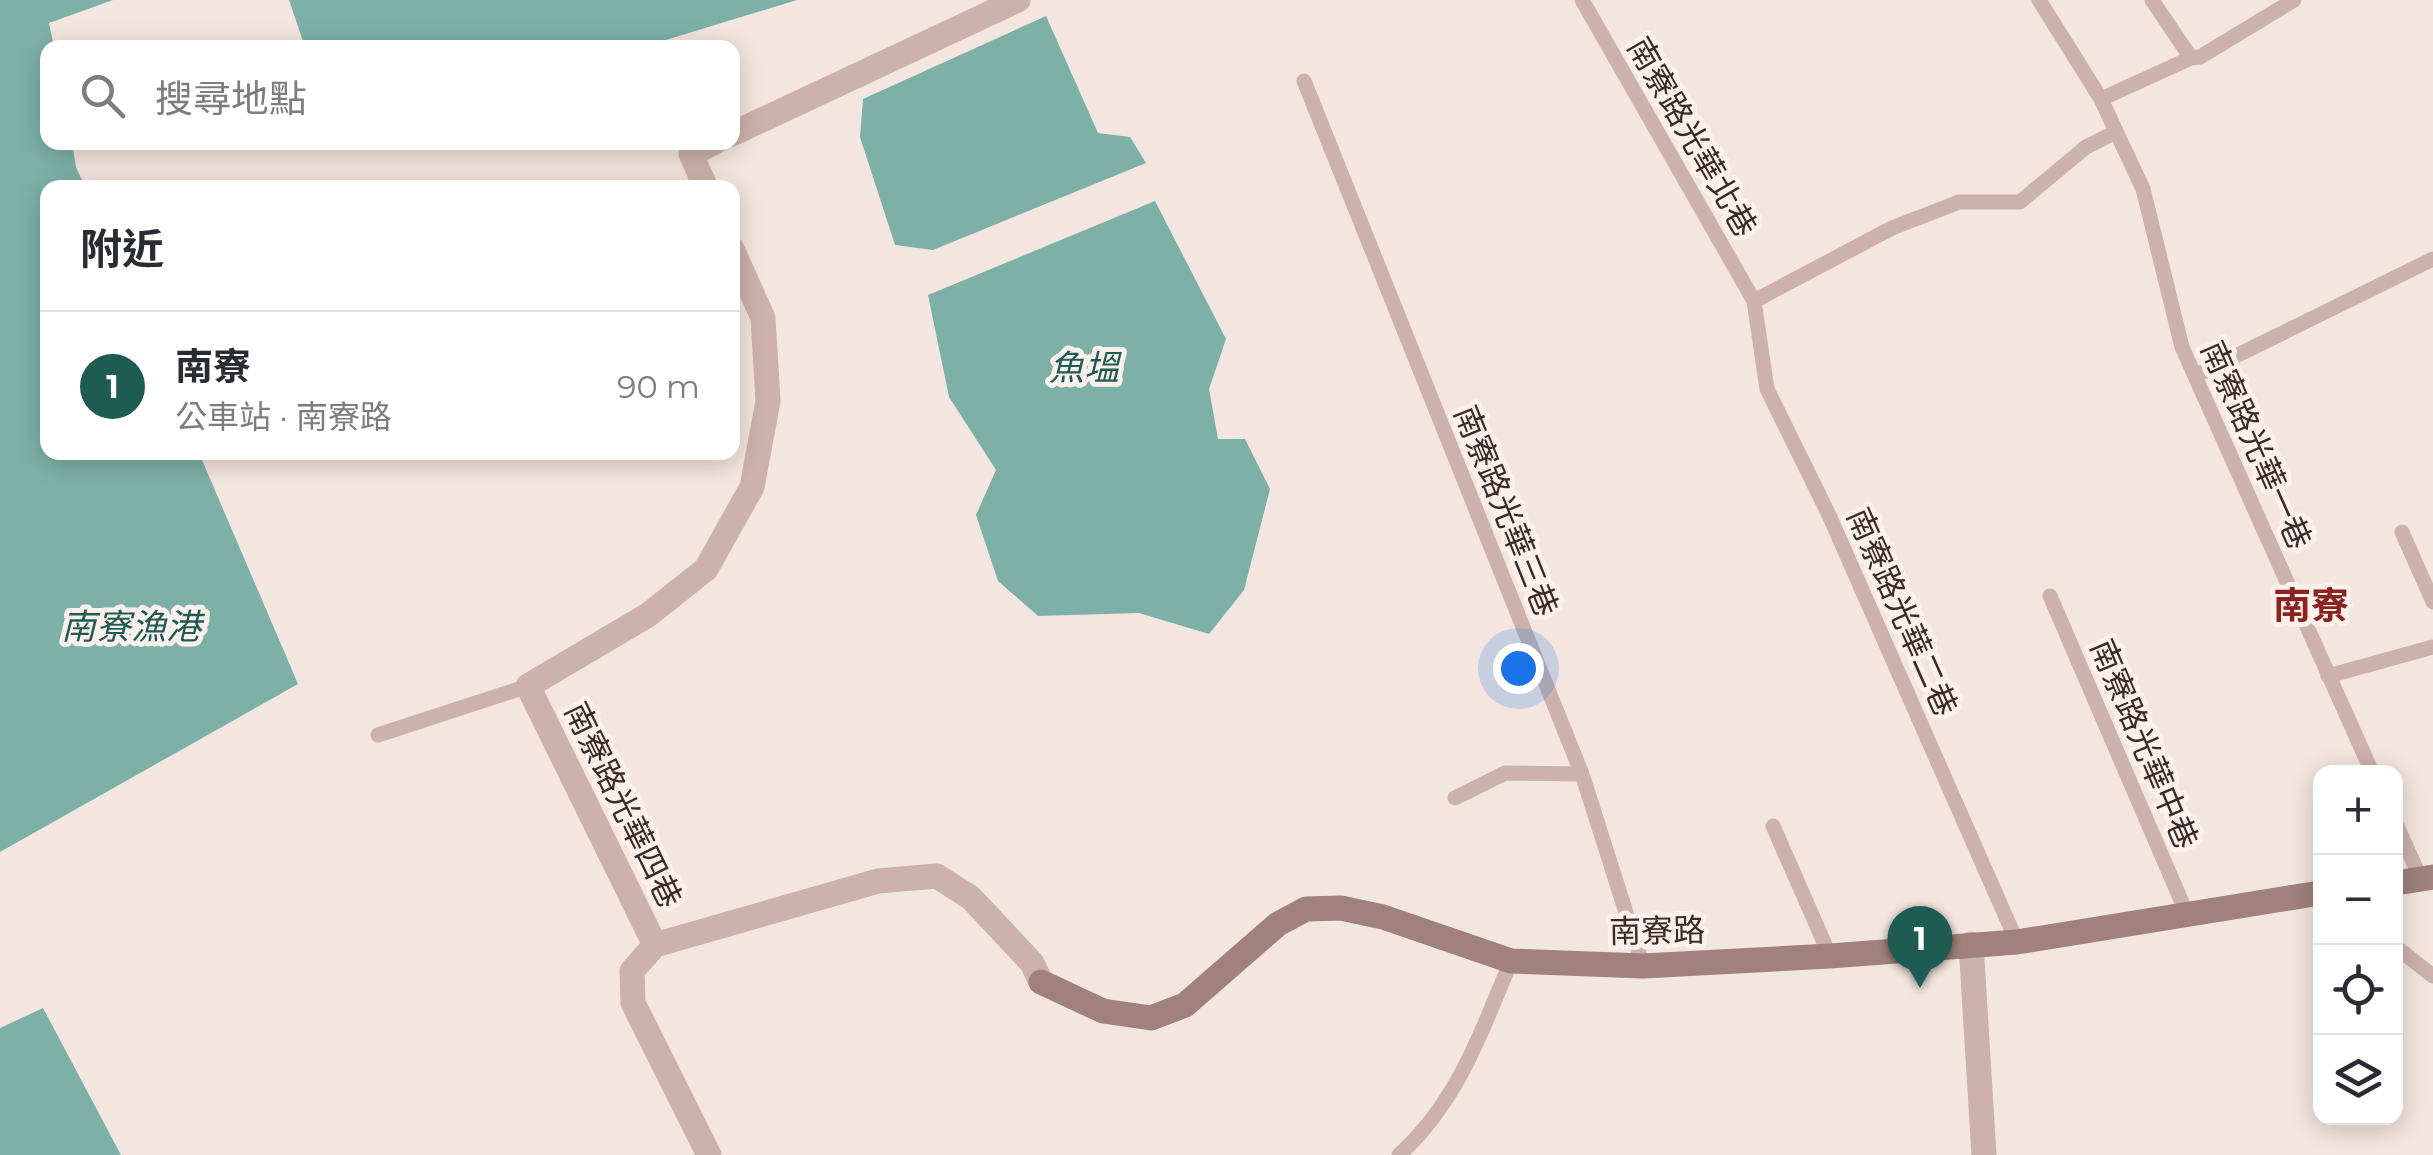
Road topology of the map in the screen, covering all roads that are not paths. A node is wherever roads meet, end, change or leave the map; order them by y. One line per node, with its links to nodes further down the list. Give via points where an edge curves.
1 (1018, 0): 9 (street)
2 (1582, 0): 15 (lane, 南寮路光華北巷)
3 (2039, 0): 8 (lane)
4 (2152, 0): 6 (lane)
5 (2294, 0): 6 (lane)
6 (2191, 58): 8 (lane)
7 (1304, 81): 25 (lane, 南寮路光華三巷)
8 (2101, 99): 10 (lane)
9 (740, 130)
10 (2116, 132): 15 (lane, via 2086,147 2020,202 1959,202 1892,228); 16 (lane, 南寮路光華一巷, via 2142,189)
11 (699, 150): 12 (street, via 691,154)
12 (702, 180)
13 (2433, 259): 16 (lane)
14 (740, 266): 22 (street, 南寮路光華四巷, via 763,318 768,401 752,487 706,569 648,615)
15 (1754, 300): 32 (lane, 南寮路光華二巷, via 1767,389)
16 (2195, 376): 21 (lane, 南寮路光華一巷)
17 (2402, 532): 19 (lane)
18 (2050, 596): 31 (lane, 南寮路光華中巷)
19 (2433, 602)
20 (2433, 647): 21 (lane)
21 (2328, 676): 24 (lane, 南寮路光華一巷)
22 (528, 686): 23 (lane); 34 (street, 南寮路光華四巷)
23 (378, 735)
24 (2369, 765)
25 (1582, 774): 26 (lane, via 1505,773); 38 (lane, 南寮路光華三巷)
26 (1455, 798)
27 (1773, 826): 36 (lane)
28 (2403, 844): 29 (lane)
29 (2416, 880)
30 (2313, 893): 31 (street, 南寮路)
31 (2187, 914): 32 (street, 南寮路)
32 (2018, 942): 33 (street, 南寮路)
33 (1971, 944): 36 (street, 南寮路); 43 (street)
34 (655, 945): 40 (street, 南寮路光華四巷, via 878,880 937,876 971,898); 41 (street, via 632,971 633,1003)
35 (2403, 952): 39 (lane)
36 (1830, 956): 38 (street, 南寮路)
37 (1511, 961): 38 (street, 南寮路); 40 (street, 南寮路, via 1383,917 1306,909 1278,924 1186,1004 1151,1018 1103,1011); 42 (lane, via 1467,1067 1423,1133)
38 (1643, 966)
39 (2433, 976)
40 (1041, 982)
41 (709, 1155)
42 (1399, 1155)
43 (1984, 1155)

